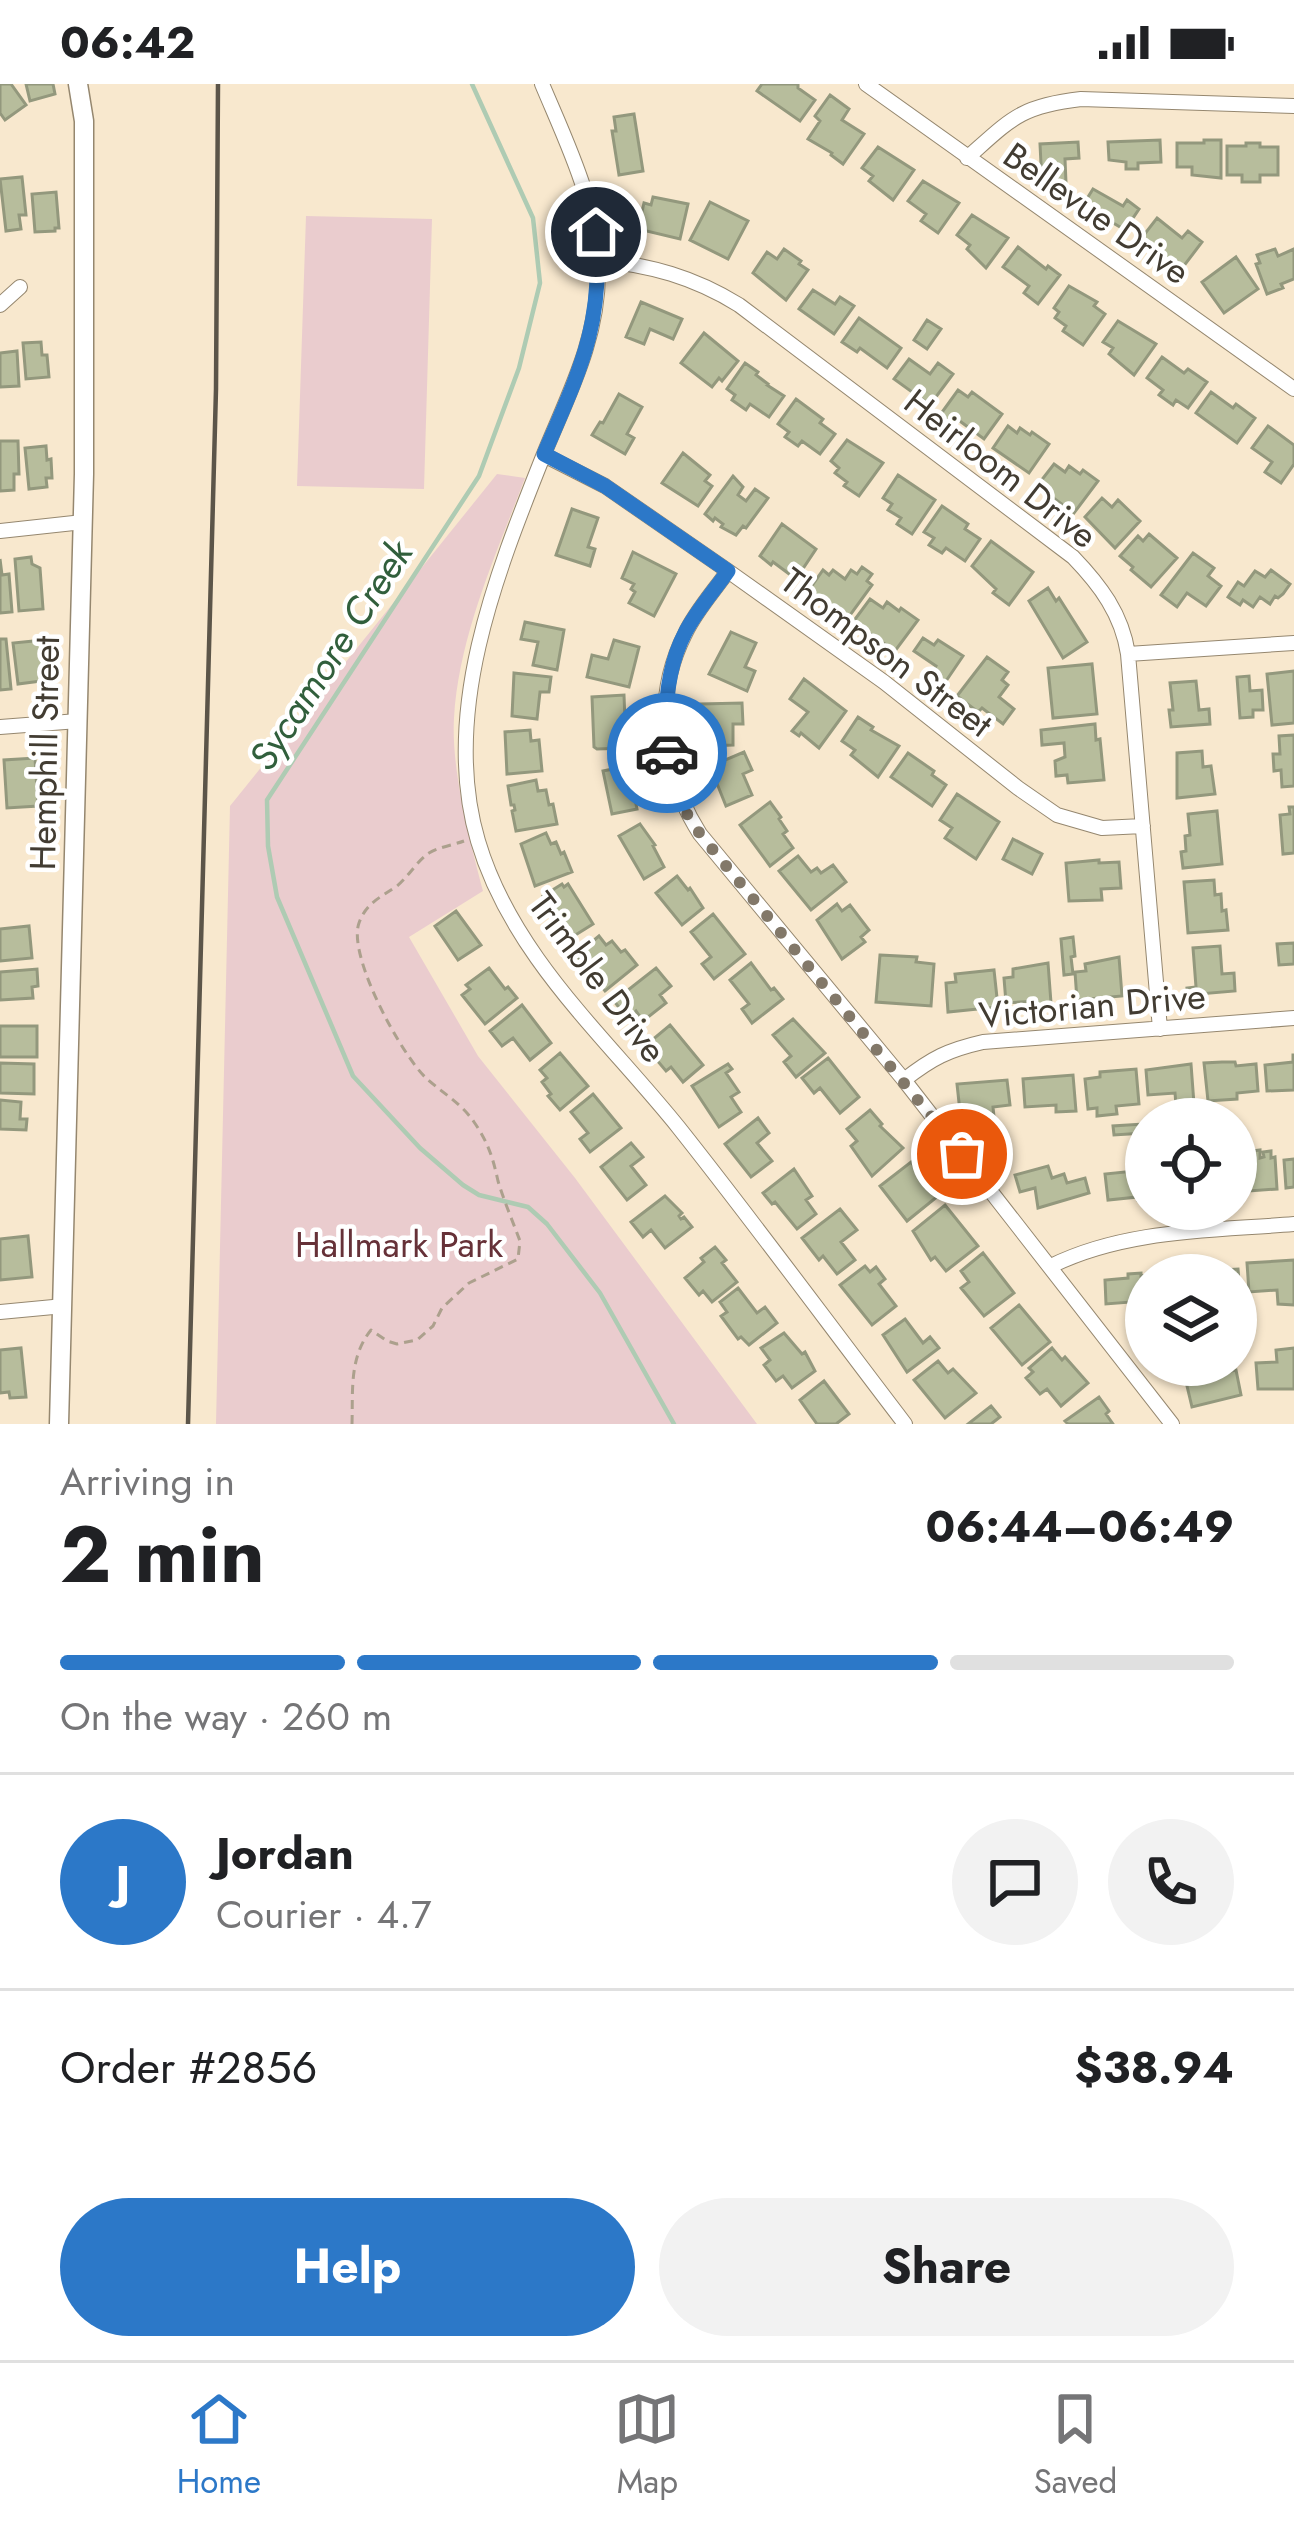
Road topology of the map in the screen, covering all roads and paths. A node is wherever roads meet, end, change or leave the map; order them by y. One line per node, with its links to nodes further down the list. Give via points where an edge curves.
1 (78, 84): 12 (street, Hemphill Street)
2 (542, 84): 6 (street, Trimble Drive, via 587,190)
3 (866, 84): 5 (street, Bellevue Drive)
4 (1294, 106): 5 (street, via 1049,103 1008,122)
5 (967, 158): 10 (street, Bellevue Drive)
6 (598, 260): 11 (street, Trimble Drive, via 590,342); 16 (street, Heirloom Drive, via 692,279 739,305 1073,557 1110,601)
7 (20, 287): 8 (street)
8 (0, 305)
9 (1294, 368): 10 (street)
10 (1289, 385)
11 (544, 454): 14 (street, Thompson Street); 20 (street, Trimble Drive, via 478,641 466,751)
12 (83, 522): 13 (street); 17 (street, Hemphill Street)
13 (0, 531)
14 (728, 571): 19 (street, Thompson Street, via 1058,815 1102,828); 23 (street, via 676,657 665,725 674,784 700,834)
15 (1294, 643): 16 (street)
16 (1128, 654): 19 (street, Heirloom Drive)
17 (78, 721): 18 (street); 26 (street, Hemphill Street)
18 (0, 727)
19 (1143, 826): 22 (street, Heirloom Drive)
20 (477, 838): 29 (path, via 426,855 365,910 356,940 393,1034 472,1119 495,1158 518,1259 469,1283 417,1340 397,1344 371,1330 354,1370); 30 (street, Trimble Drive, via 526,945 678,1127)
21 (1294, 1018): 22 (street, Victorian Drive)
22 (1160, 1029): 23 (street, Victorian Drive, via 983,1042 931,1059)
23 (904, 1080): 25 (street)
24 (1294, 1224): 25 (street, via 1138,1237)
25 (1051, 1266): 31 (street)
26 (64, 1306): 27 (street); 28 (street, Hemphill Street)
27 (0, 1312)
28 (59, 1424)
29 (352, 1424)
30 (905, 1424)
31 (1172, 1424)

